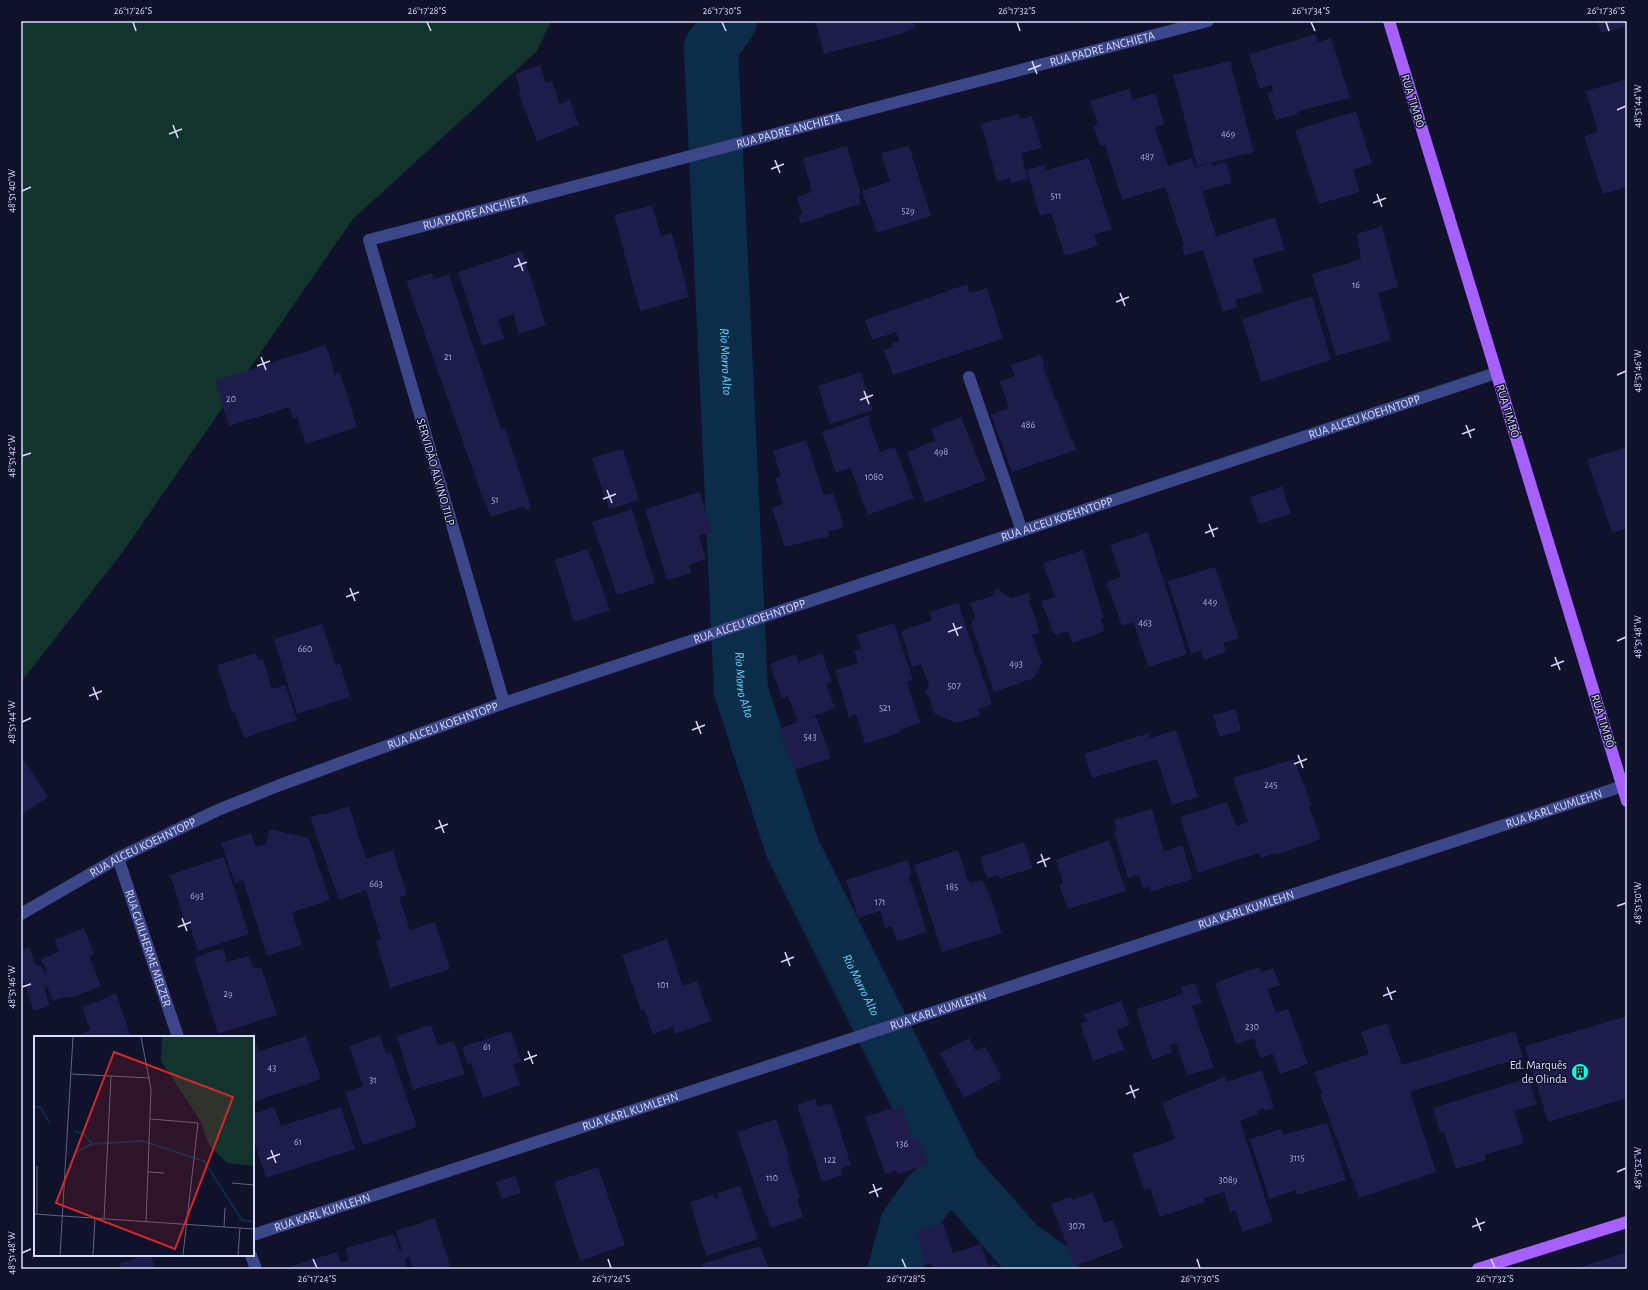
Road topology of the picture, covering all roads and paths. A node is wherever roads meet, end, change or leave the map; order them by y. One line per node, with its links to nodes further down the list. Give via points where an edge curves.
1 (1208, 21): 3 (street, RUA PADRE ANCHIETA)
2 (1389, 21): 4 (main road, RUA TIMBÓ)
3 (369, 240): 7 (street, SERVIDÃO ALVINO TILP)
4 (1496, 373): 6 (street, RUA ALCEU KOEHNTOPP); 8 (main road, RUA TIMBÓ)
5 (969, 377): 6 (street)
6 (1022, 531): 7 (street, RUA ALCEU KOEHNTOPP)
7 (504, 703): 10 (street, RUA ALCEU KOEHNTOPP, via 280,785 218,810)
8 (1622, 786): 9 (main road, RUA TIMBÓ); 14 (street, RUA KARL KUMLEHN)
9 (1627, 801)
10 (118, 858): 11 (street, RUA ALCEU KOEHNTOPP); 12 (street, RUA GUILHERME MELZER)
11 (21, 914)
12 (178, 1036)
13 (1627, 1222): 17 (main road)
14 (254, 1235)
15 (251, 1256): 16 (street)
16 (256, 1269)
17 (1478, 1269)

